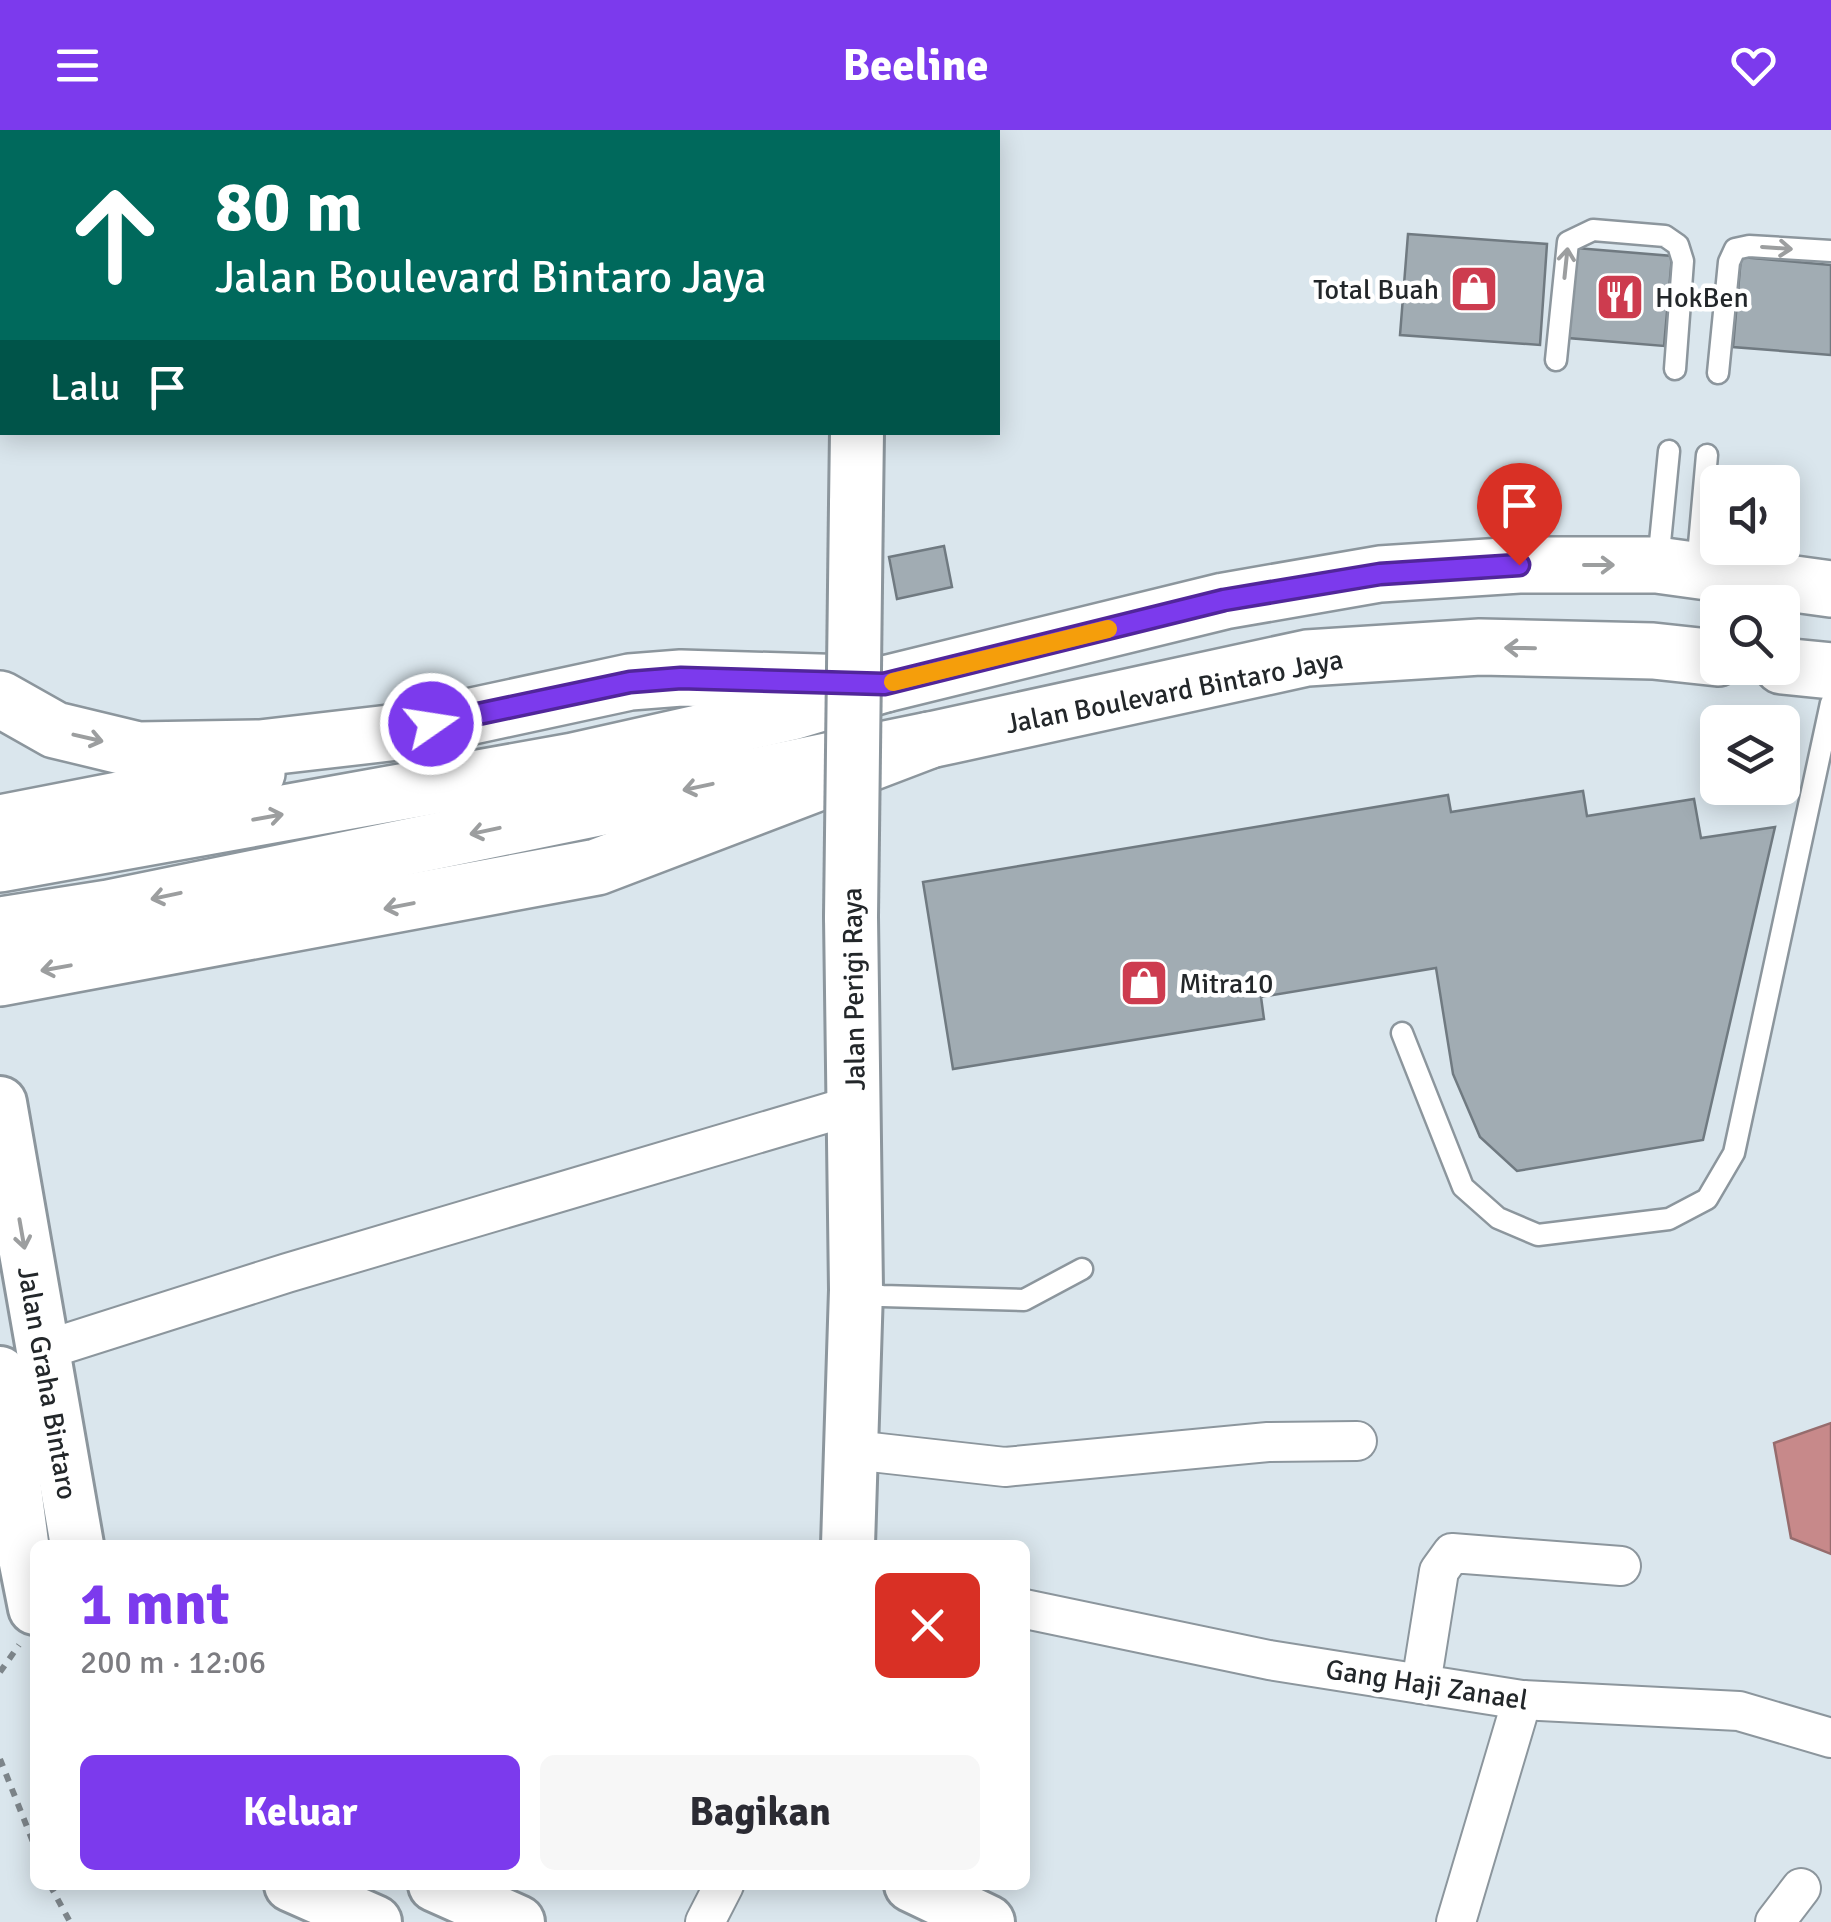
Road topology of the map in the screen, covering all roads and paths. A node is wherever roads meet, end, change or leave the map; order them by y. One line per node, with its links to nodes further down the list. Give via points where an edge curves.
1 (1831, 251): 4 (lane, one-way to 1, via 1735,249)
2 (1556, 360): 3 (lane, one-way to 3, via 1568,242 1593,230 1665,236 1678,245 1682,261)
3 (1675, 370)
4 (1718, 373)
5 (857, 435): 25 (street, Jalan Perigi Raya, bridge)
6 (1669, 451): 8 (lane)
7 (1706, 455): 8 (lane)
8 (1677, 568): 9 (main road); 13 (main road, one-way to 8, via 1224,600 1380,574 1519,565)
9 (1831, 589)
10 (1700, 656): 17 (main road, Jalan Boulevard Bintaro Jaya, one-way to 17, via 1480,646 1307,658)
11 (1800, 668): 12 (main road)
12 (1831, 671)
13 (884, 684): 16 (main road, via 630,682); 18 (main road)
14 (0, 699): 16 (main road, one-way to 16, via 55,730 138,750 260,748)
15 (1831, 702): 23 (lane, via 1734,1153 1708,1198 1670,1220 1538,1235 1498,1218 1463,1187)
16 (398, 732): 19 (main road, via 259,773)
17 (930, 740): 18 (main road, one-way to 18); 22 (main road, one-way to 22, via 598,867)
18 (576, 786): 20 (main road, one-way to 18); 21 (main road, one-way to 21, via 108,908)
19 (0, 823)
20 (0, 864)
21 (0, 925)
22 (0, 978)
23 (1402, 1033)
24 (0, 1103): 28 (street, Jalan Graha Bintaro, one-way to 28)
25 (854, 1105): 27 (street, Jalan Perigi Raya); 28 (street)
26 (1082, 1269): 27 (lane, via 1024,1300)
27 (856, 1290): 30 (street, Jalan Perigi Raya)
28 (21, 1362): 31 (street, Jalan Graha Bintaro); 34 (street, Jalan Graha Bintaro, via 22,1543)
29 (1356, 1441): 30 (street, via 1268,1442 1005,1467)
30 (853, 1450): 32 (street, Jalan Perigi Raya)
31 (74, 1540)
32 (848, 1540)
33 (1621, 1566): 36 (street, via 1452,1553 1439,1571)
34 (30, 1583)
35 (1030, 1611): 36 (street, Gang Haji Zanael)
36 (1421, 1684): 37 (street, Gang Haji Zanael)
37 (1522, 1700): 38 (street, Gang Haji Zanael, via 1739,1712); 52 (street)
38 (1831, 1738)
39 (0, 1760): 40 (path)
40 (30, 1835)
41 (1802, 1888): 53 (street)
42 (53, 1890): 47 (path)
43 (302, 1890): 48 (street)
44 (446, 1890): 49 (street)
45 (721, 1890): 50 (street)
46 (921, 1890): 51 (street)
47 (70, 1922)
48 (375, 1922)
49 (518, 1922)
50 (705, 1922)
51 (988, 1922)
52 (1456, 1922)
53 (1775, 1922)

